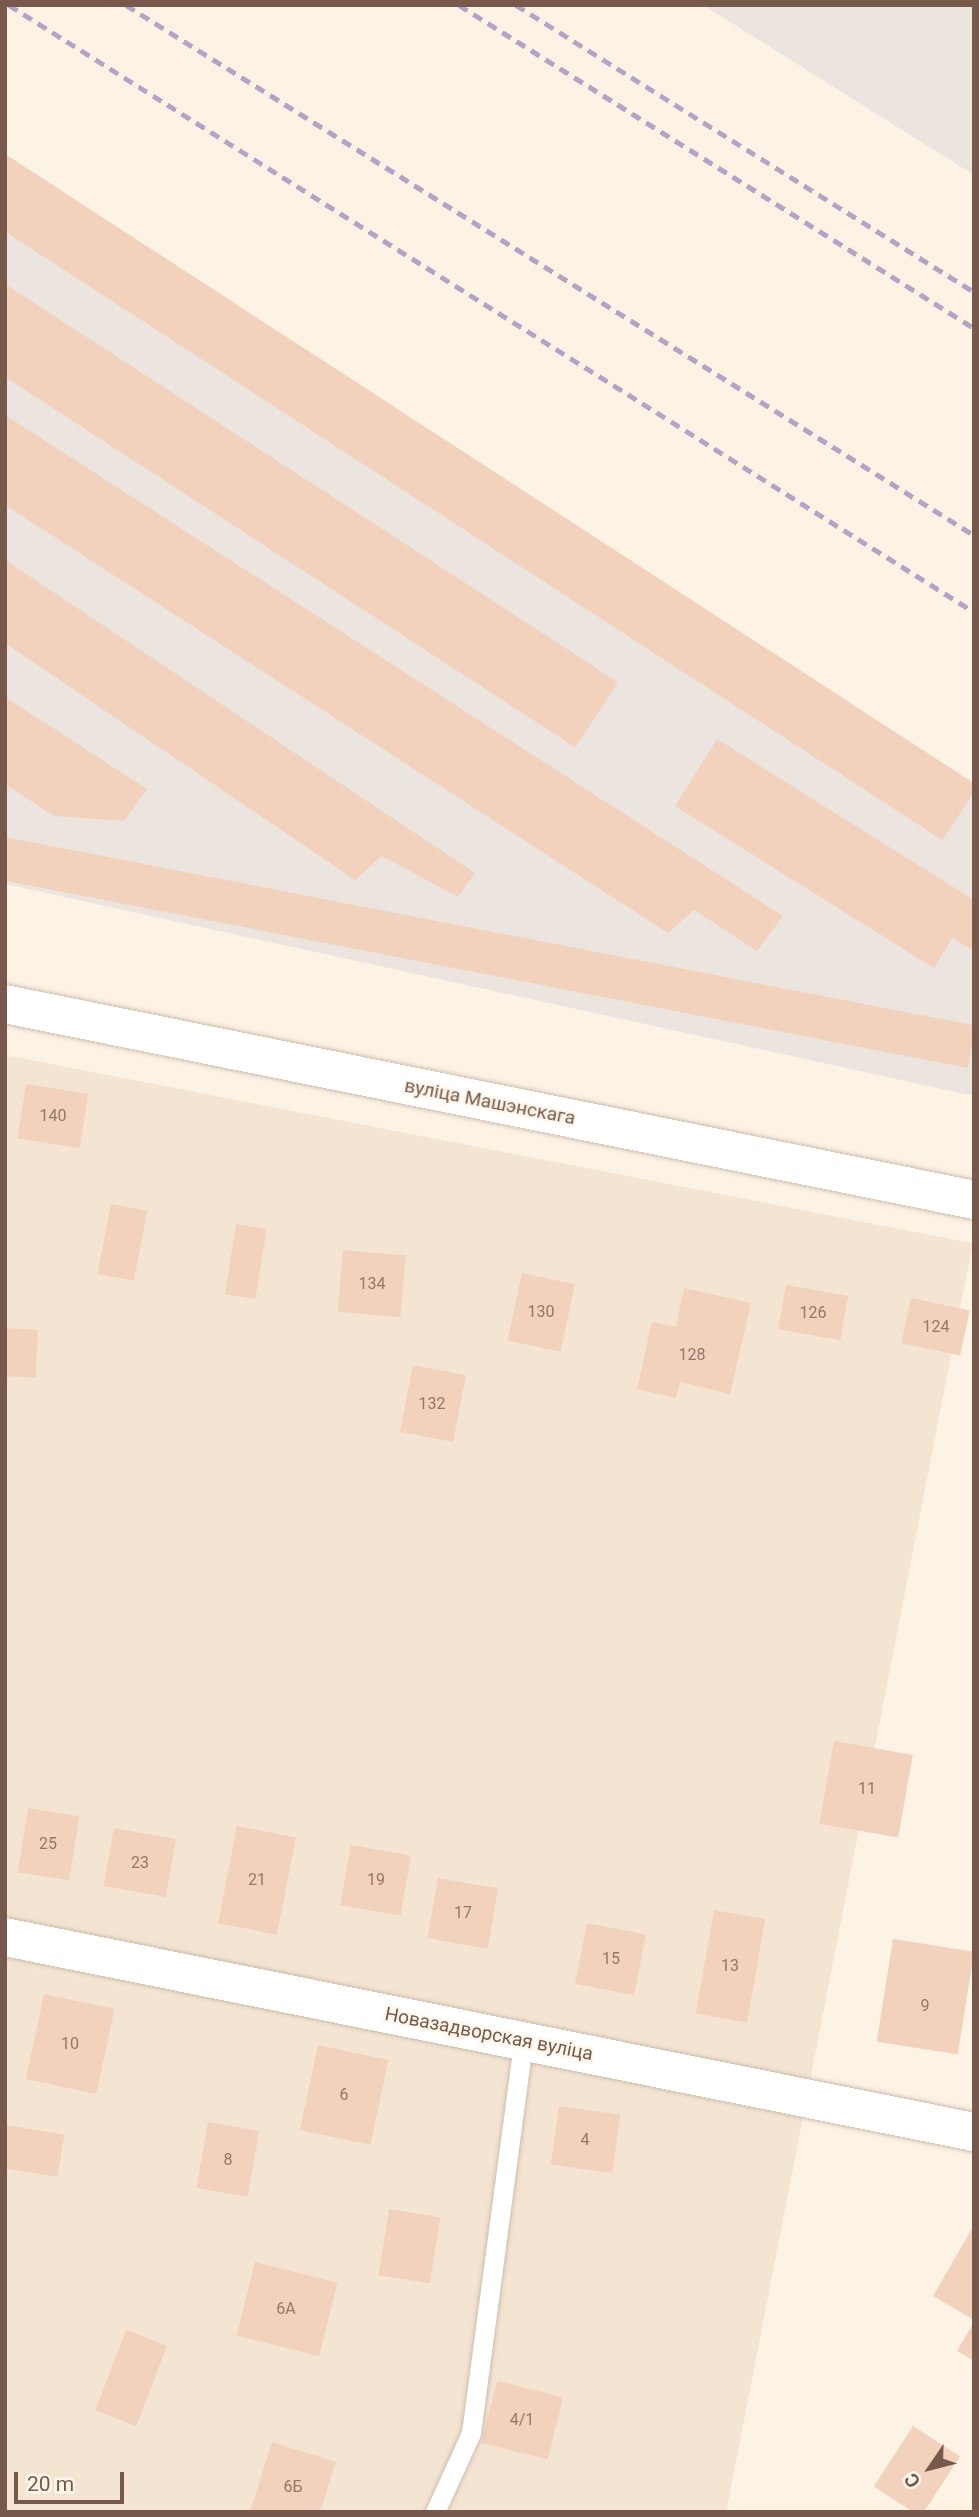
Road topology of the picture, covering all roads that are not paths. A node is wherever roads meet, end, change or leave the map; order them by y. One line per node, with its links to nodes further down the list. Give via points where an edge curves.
1 (5, 1004): 2 (street, вуліца Машэнскага)
2 (974, 1200)
3 (5, 1937): 4 (street, Новазадворская вуліца)
4 (523, 2041): 5 (street, Новазадворская вуліца); 6 (lane, via 471,2433)
5 (974, 2132)
6 (435, 2512)

